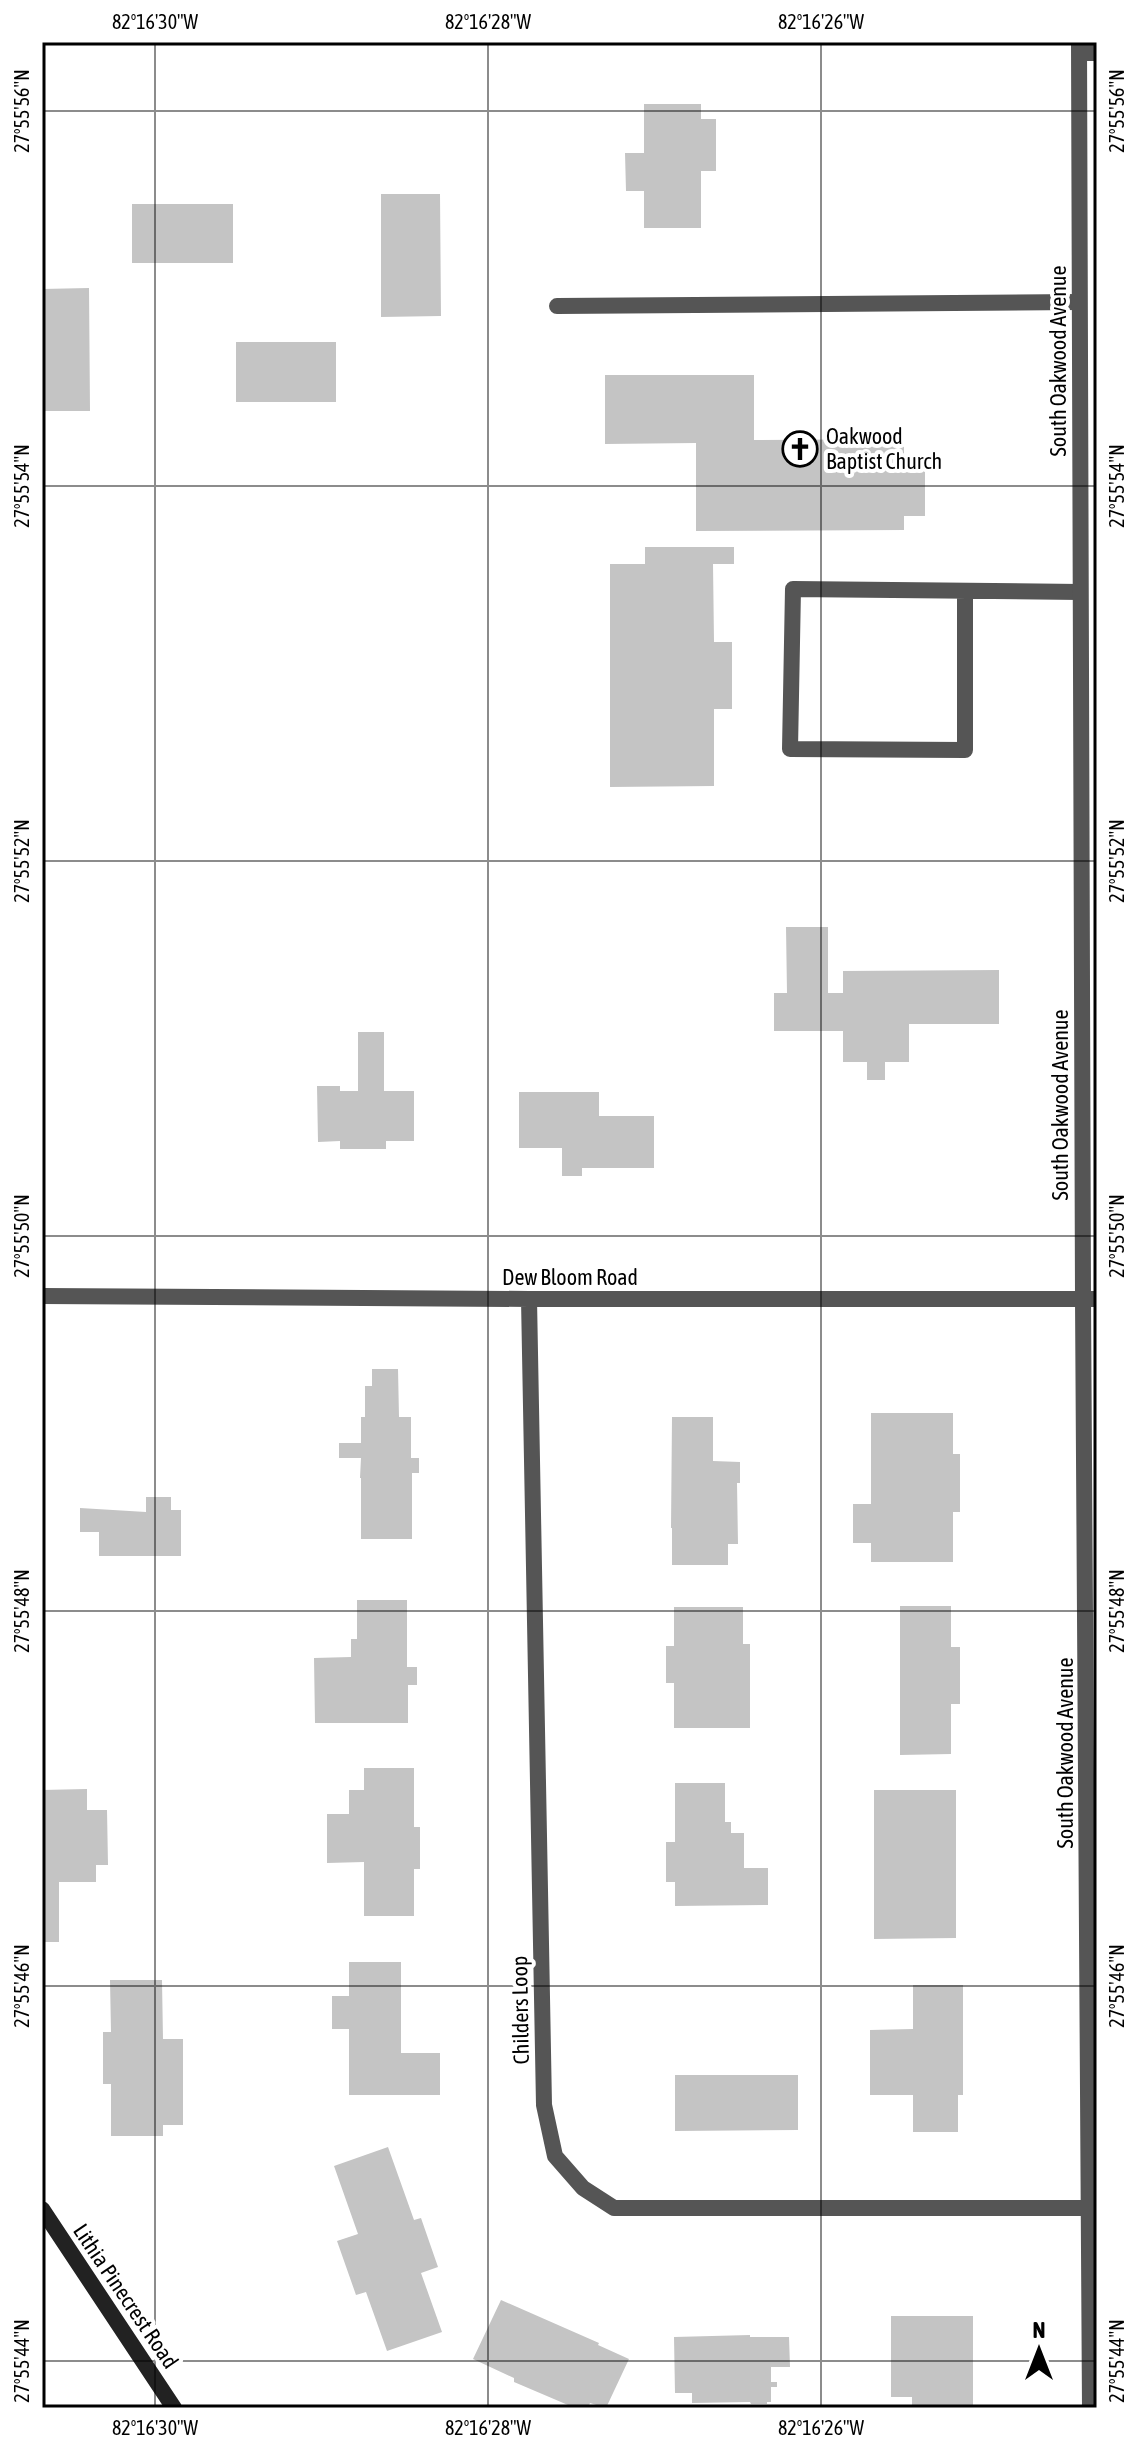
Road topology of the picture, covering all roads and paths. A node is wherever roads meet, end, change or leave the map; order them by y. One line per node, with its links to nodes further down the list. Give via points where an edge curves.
1 (1079, 47): 2 (street); 3 (street, South Oakwood Avenue)
2 (1097, 53)
3 (1079, 302): 4 (street); 6 (street, South Oakwood Avenue)
4 (557, 306)
5 (965, 591): 5 (street, via 793,589 790,749 965,750); 6 (street)
6 (1080, 592): 9 (street, South Oakwood Avenue)
7 (42, 1296): 8 (street, Dew Bloom Road)
8 (529, 1299): 9 (street, Dew Bloom Road); 10 (street, Childers Loop, via 544,2105 555,2156 583,2188 614,2208)
9 (1090, 1299): 10 (street, South Oakwood Avenue)
10 (1094, 2208): 13 (street, South Oakwood Avenue)
11 (42, 2209): 12 (main road, Lithia Pinecrest Road)
12 (174, 2408)
13 (1090, 2408)

